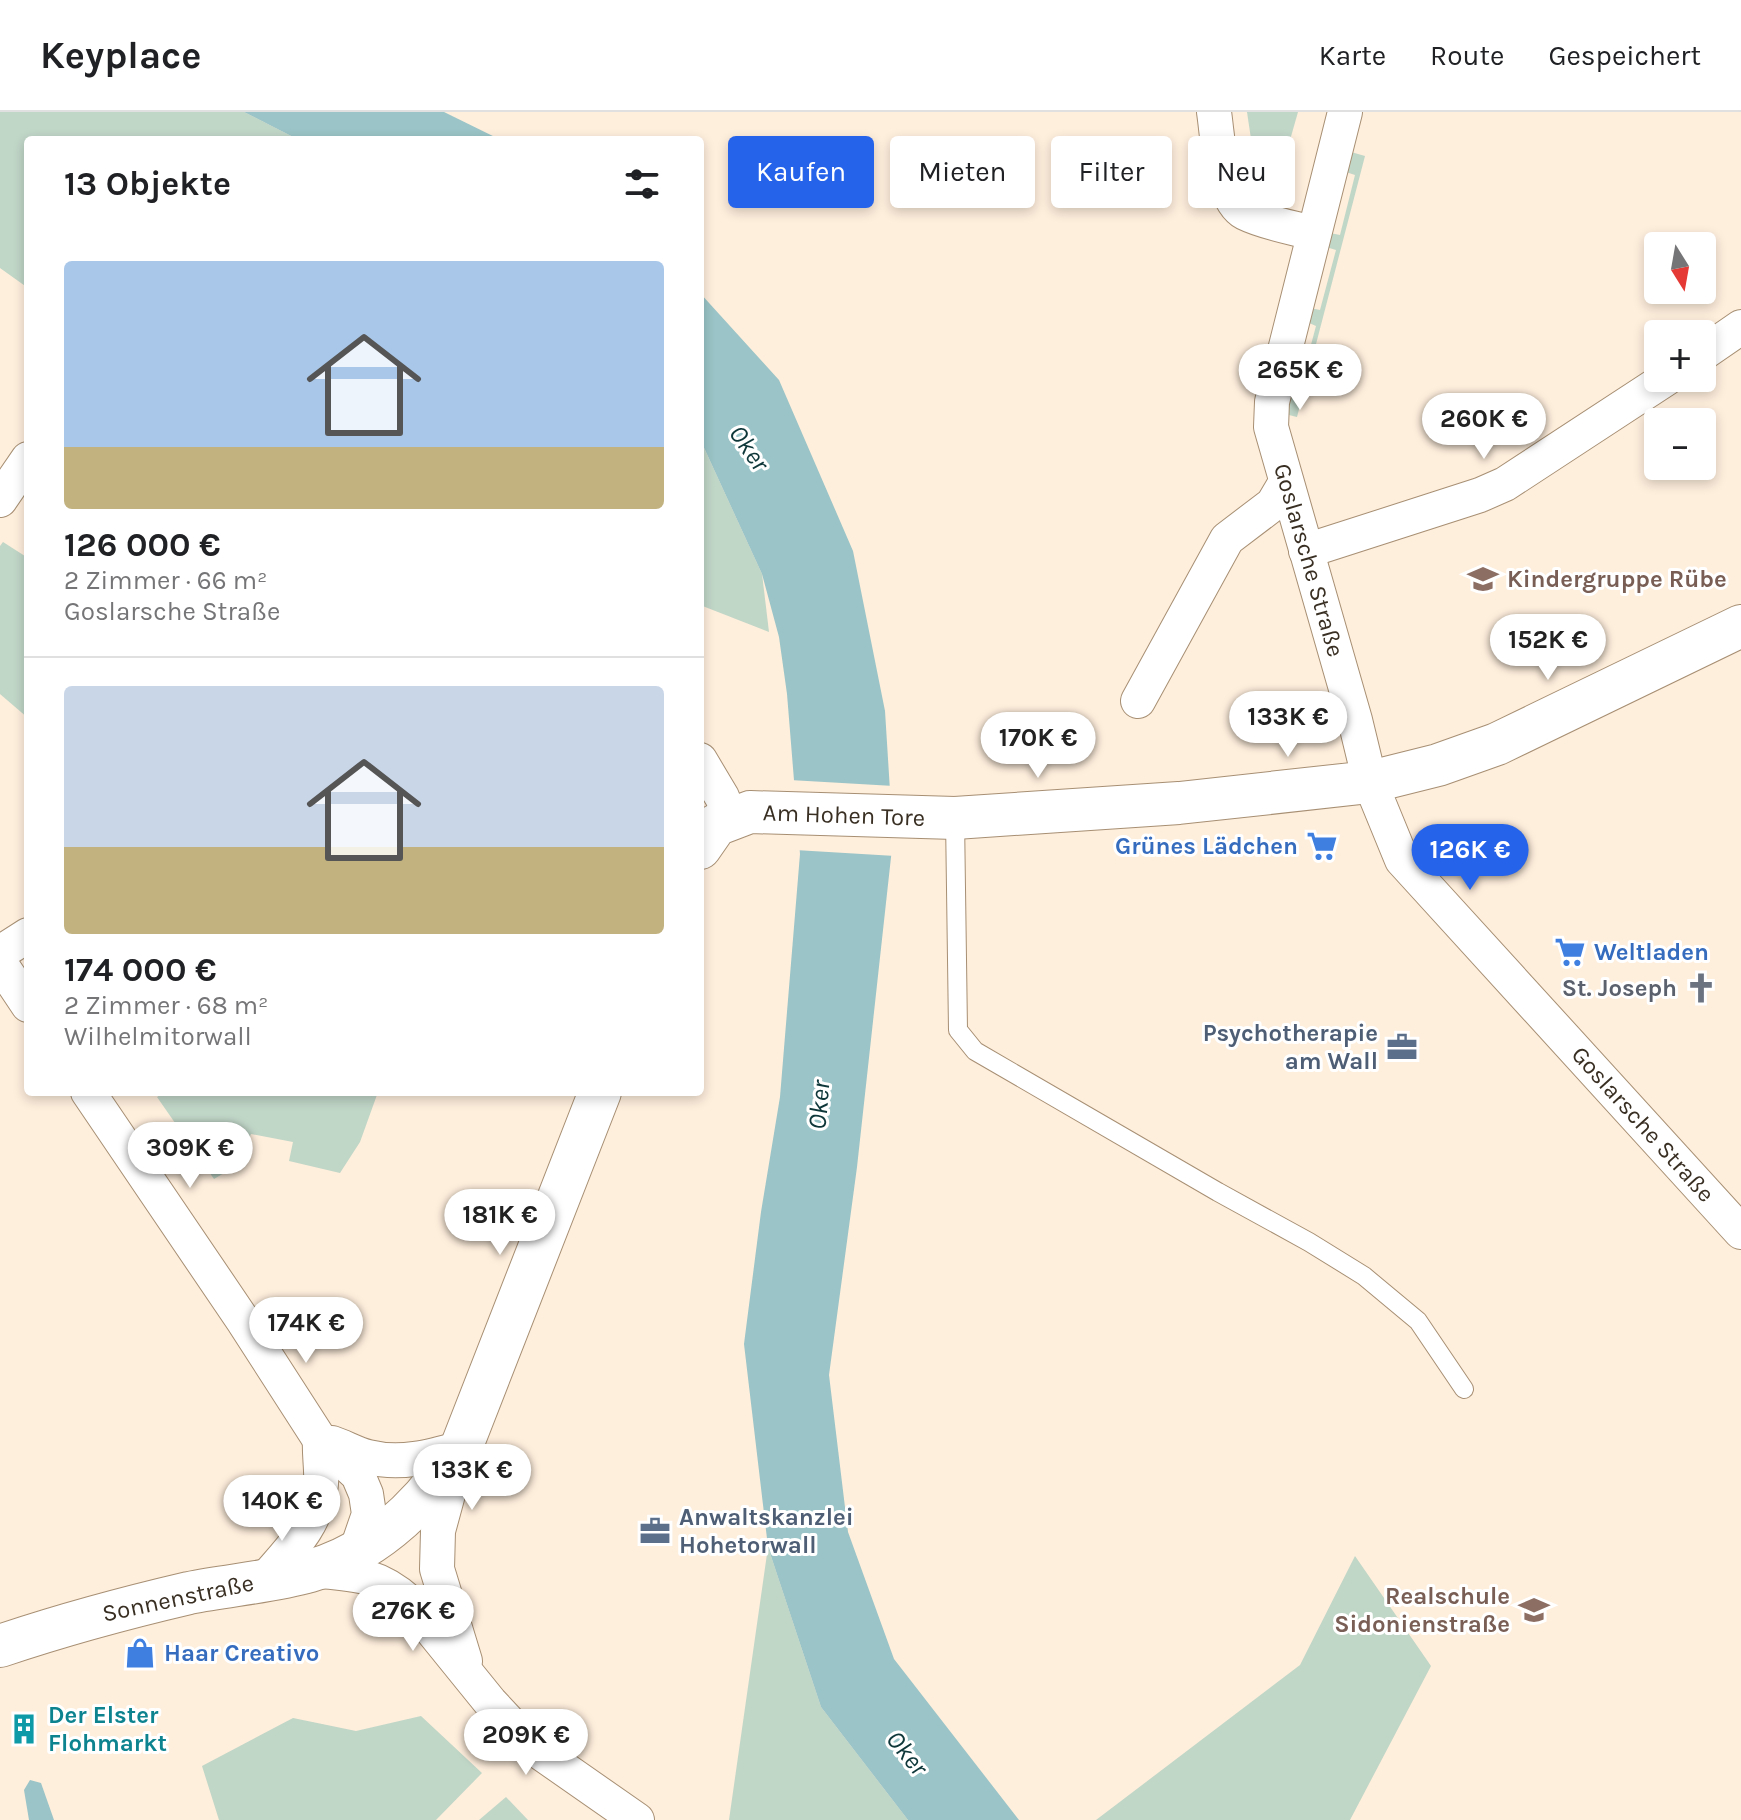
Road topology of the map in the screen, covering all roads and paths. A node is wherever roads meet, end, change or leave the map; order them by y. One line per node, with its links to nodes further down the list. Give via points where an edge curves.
1 (1214, 112): 3 (street, via 1224,177 1234,204 1243,212)
2 (1345, 112): 3 (street, Goslarsche Straße)
3 (1313, 233): 8 (street, Goslarsche Straße, via 1272,402 1271,427)
4 (1741, 327): 5 (street)
5 (1716, 344)
6 (1646, 392): 10 (street, via 1505,484)
7 (24, 465): 9 (street)
8 (1286, 482): 10 (street, Goslarsche Straße); 12 (street, via 1273,504 1227,539)
9 (0, 500)
10 (1306, 551): 14 (street, Goslarsche Straße)
11 (1741, 626): 14 (street, Am Hohen Tore, via 1497,744)
12 (1138, 701)
13 (704, 767): 15 (street, via 722,797)
14 (1370, 782): 16 (street, Am Hohen Tore, via 1179,803); 24 (street, Goslarsche Straße, via 1402,860)
15 (750, 815): 16 (street, Am Hohen Tore); 17 (street, Am Hohen Tore, via 716,825)
16 (936, 819): 25 (lane, Am Hohen Tore, via 956,935 958,1030 975,1051 1364,1276 1418,1321)
17 (704, 842)
18 (24, 938): 19 (street)
19 (0, 953)
20 (0, 963): 21 (street)
21 (24, 999)
22 (91, 1096): 26 (street)
23 (598, 1096): 27 (street)
24 (1741, 1232)
25 (1464, 1389)
26 (320, 1440): 27 (street, via 367,1457 399,1460); 29 (street, via 358,1475 366,1494 369,1514); 31 (street, via 321,1481 312,1522)
27 (457, 1454): 28 (street); 34 (street, via 438,1531 437,1569)
28 (403, 1519): 29 (street); 32 (street, via 392,1543)
29 (356, 1552): 30 (street, Sonnenstraße)
30 (310, 1571): 31 (street, Sonnenstraße); 32 (street, via 361,1574)
31 (265, 1579): 33 (street, Sonnenstraße, via 83,1619)
32 (397, 1591): 34 (street)
33 (0, 1646)
34 (470, 1677): 35 (street, via 531,1746)
35 (637, 1820)

